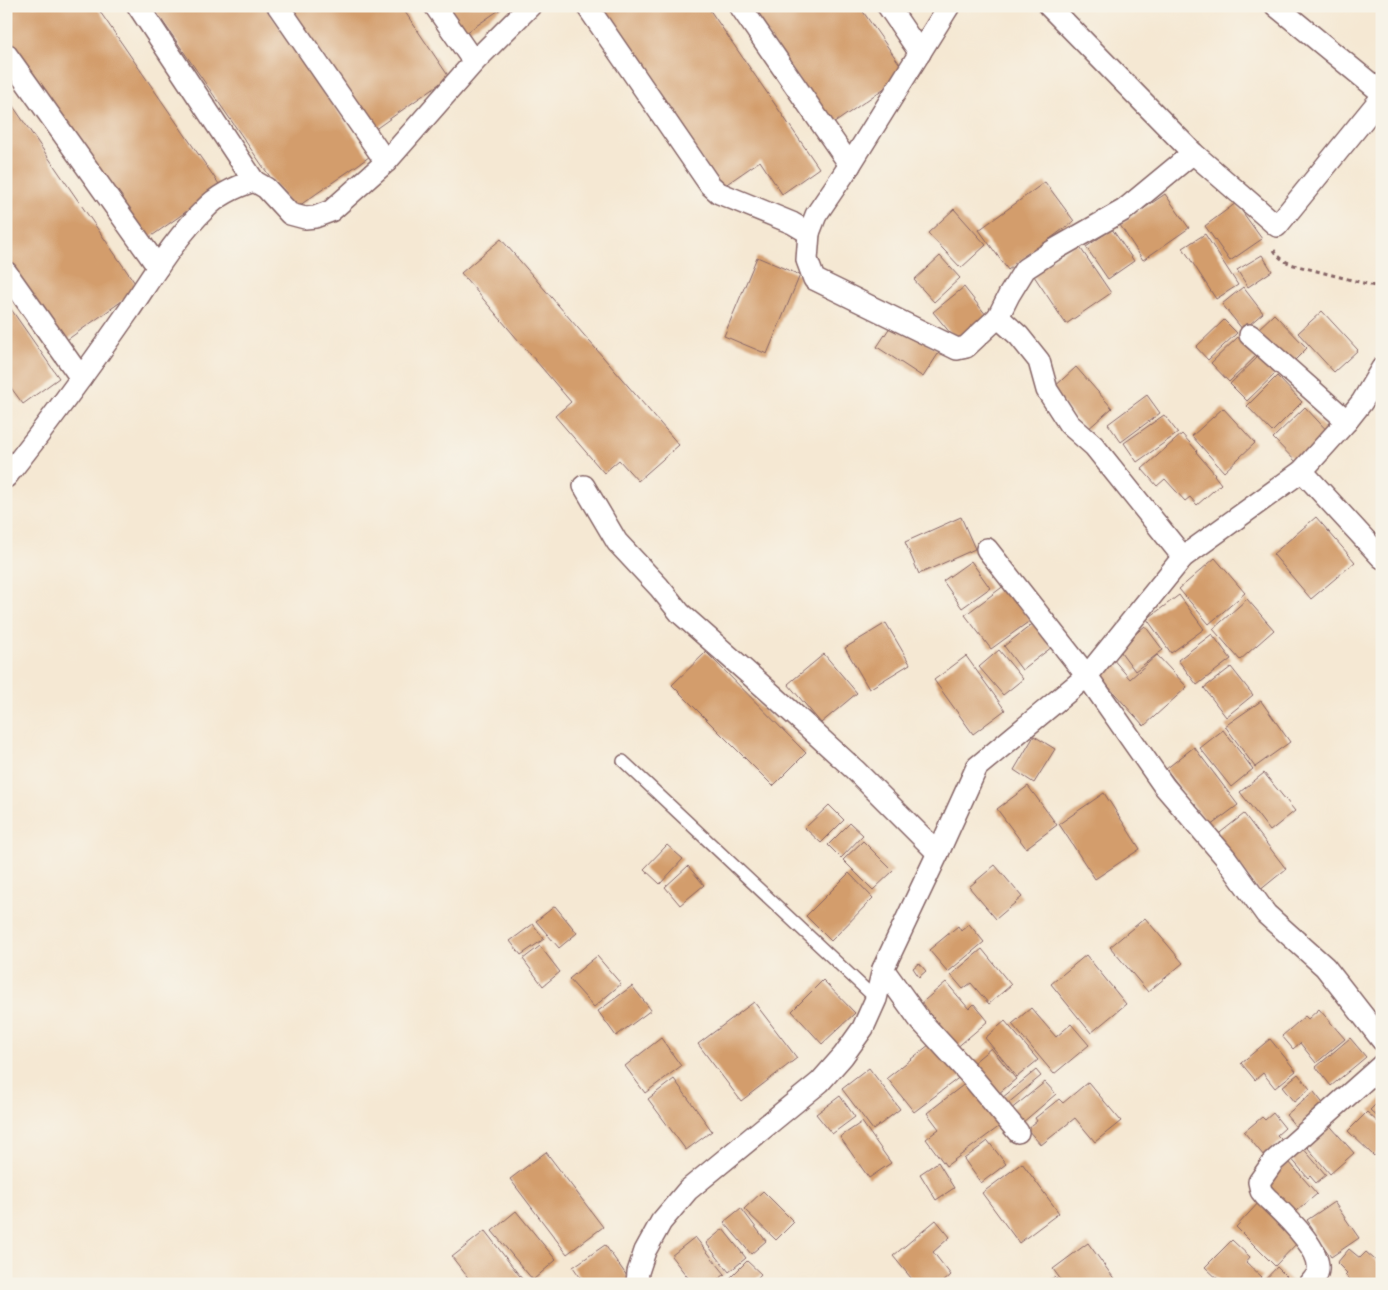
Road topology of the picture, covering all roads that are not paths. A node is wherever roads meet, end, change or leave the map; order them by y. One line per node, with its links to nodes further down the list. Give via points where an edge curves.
1 (138, 6): 19 (street)
2 (278, 6): 17 (street)
3 (435, 6): 13 (street)
4 (530, 6): 13 (street)
5 (587, 6): 20 (street, via 710,185 719,193)
6 (740, 6): 18 (street)
7 (888, 6): 11 (street)
8 (949, 6): 11 (street)
9 (1049, 6): 16 (street)
10 (1276, 6): 14 (street)
11 (920, 52): 18 (street)
12 (6, 54): 21 (street)
13 (474, 62): 17 (street)
14 (1382, 93)
15 (1382, 97): 16 (street, via 1276,226)
16 (1193, 153): 23 (street, via 1124,210 1025,269)
17 (386, 162): 19 (street, via 331,211 315,217 290,214 266,188)
18 (850, 165): 20 (street, via 816,215)
19 (254, 181): 21 (street, via 218,197 191,224)
20 (809, 233): 23 (street, via 807,260 814,279 957,349 966,347)
21 (158, 267): 26 (street)
22 (6, 272): 26 (street)
23 (998, 317): 32 (street, via 1039,361 1047,390 1069,424 1094,446)
24 (1250, 335): 27 (street)
25 (1382, 368): 27 (street)
26 (81, 378): 29 (street)
27 (1347, 422): 28 (street)
28 (1302, 470): 32 (street); 33 (street)
29 (7, 475)
30 (584, 486): 36 (street, via 616,542 680,613 847,763)
31 (986, 549): 34 (street)
32 (1183, 557): 34 (street)
33 (1382, 558)
34 (1087, 676): 36 (street, via 977,767); 39 (street, via 1164,786 1225,858 1266,914 1325,967)
35 (623, 762): 38 (lane)
36 (938, 853): 37 (street)
37 (883, 969): 38 (street); 41 (street, via 919,1019)
38 (876, 1000): 42 (street, via 863,1028 820,1082 688,1190 661,1222 645,1251)
39 (1382, 1040)
40 (1382, 1065): 43 (street, via 1273,1162 1259,1182 1261,1191 1311,1247 1318,1266)
41 (1018, 1132)
42 (637, 1284)
43 (1310, 1284)

